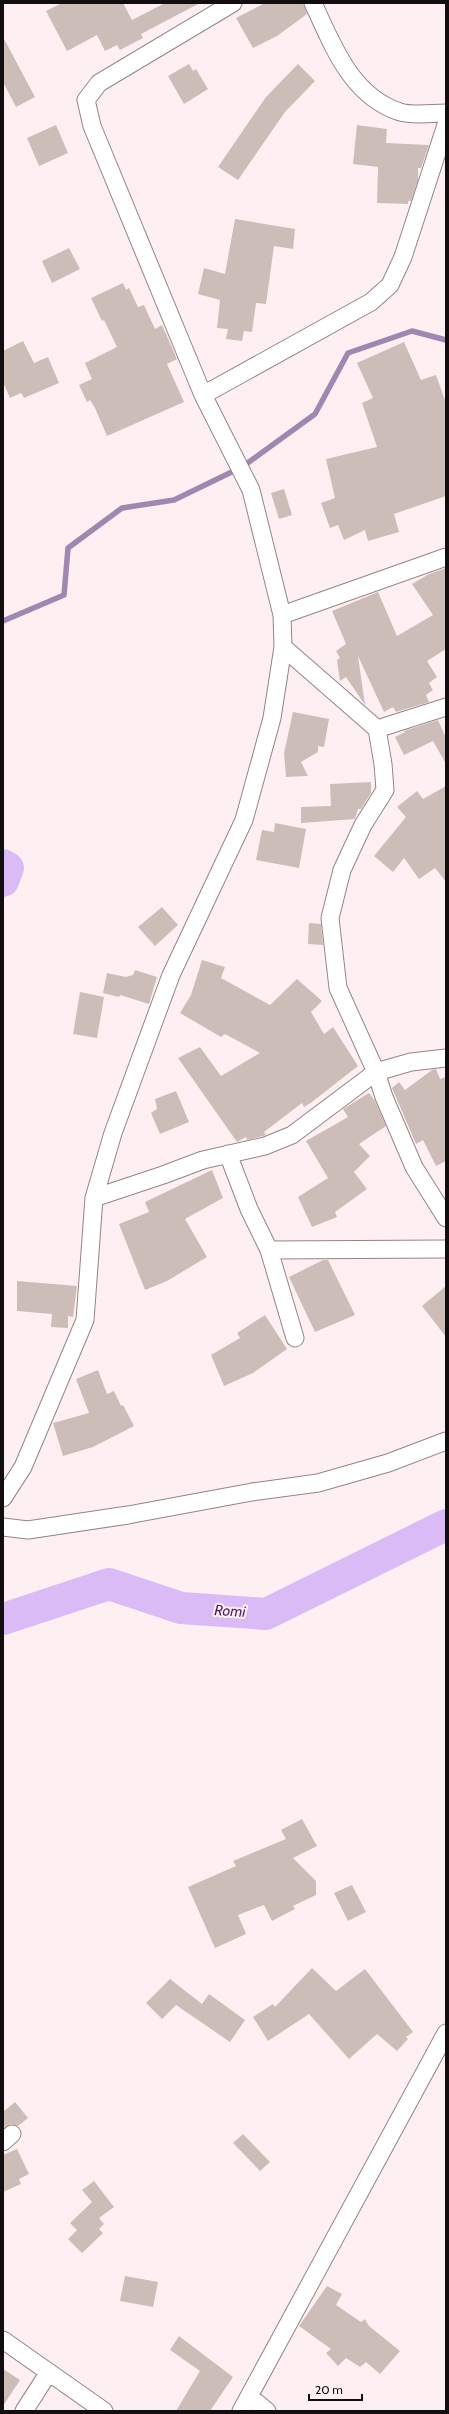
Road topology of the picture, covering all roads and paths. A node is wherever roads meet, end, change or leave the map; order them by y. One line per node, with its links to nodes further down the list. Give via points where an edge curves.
1 (233, 3): 5 (street, via 99,83 86,100 92,126)
2 (314, 3): 3 (street, via 340,60 356,83 374,100 401,113)
3 (446, 113)
4 (446, 125): 5 (street, via 417,218 390,285 365,306)
5 (203, 395): 7 (street, via 251,490)
6 (446, 557): 7 (street)
7 (282, 615): 8 (street)
8 (283, 647): 10 (street); 14 (street, via 272,718 244,820 171,975 113,1133)
9 (446, 707): 10 (street)
10 (376, 729): 12 (street, via 385,790 363,825 342,870 330,918 338,988)
11 (446, 1058): 12 (street, via 411,1062)
12 (376, 1072): 13 (street, via 292,1135 265,1146); 15 (street, via 414,1167)
13 (228, 1154): 14 (street, via 203,1160); 17 (street, via 249,1209)
14 (94, 1198): 20 (street, via 85,1320 23,1467)
15 (446, 1218)
16 (446, 1249): 17 (street)
17 (269, 1250): 18 (street)
18 (295, 1338)
19 (446, 1441): 21 (street, via 388,1463 318,1483 28,1530)
20 (3, 1498)
21 (3, 1526)
22 (446, 2034): 23 (street)
23 (439, 2062): 26 (street)
24 (3, 2340): 25 (street)
25 (49, 2372): 27 (street); 28 (street)
26 (246, 2404): 29 (street)
27 (24, 2411)
28 (104, 2411)
29 (267, 2411)

